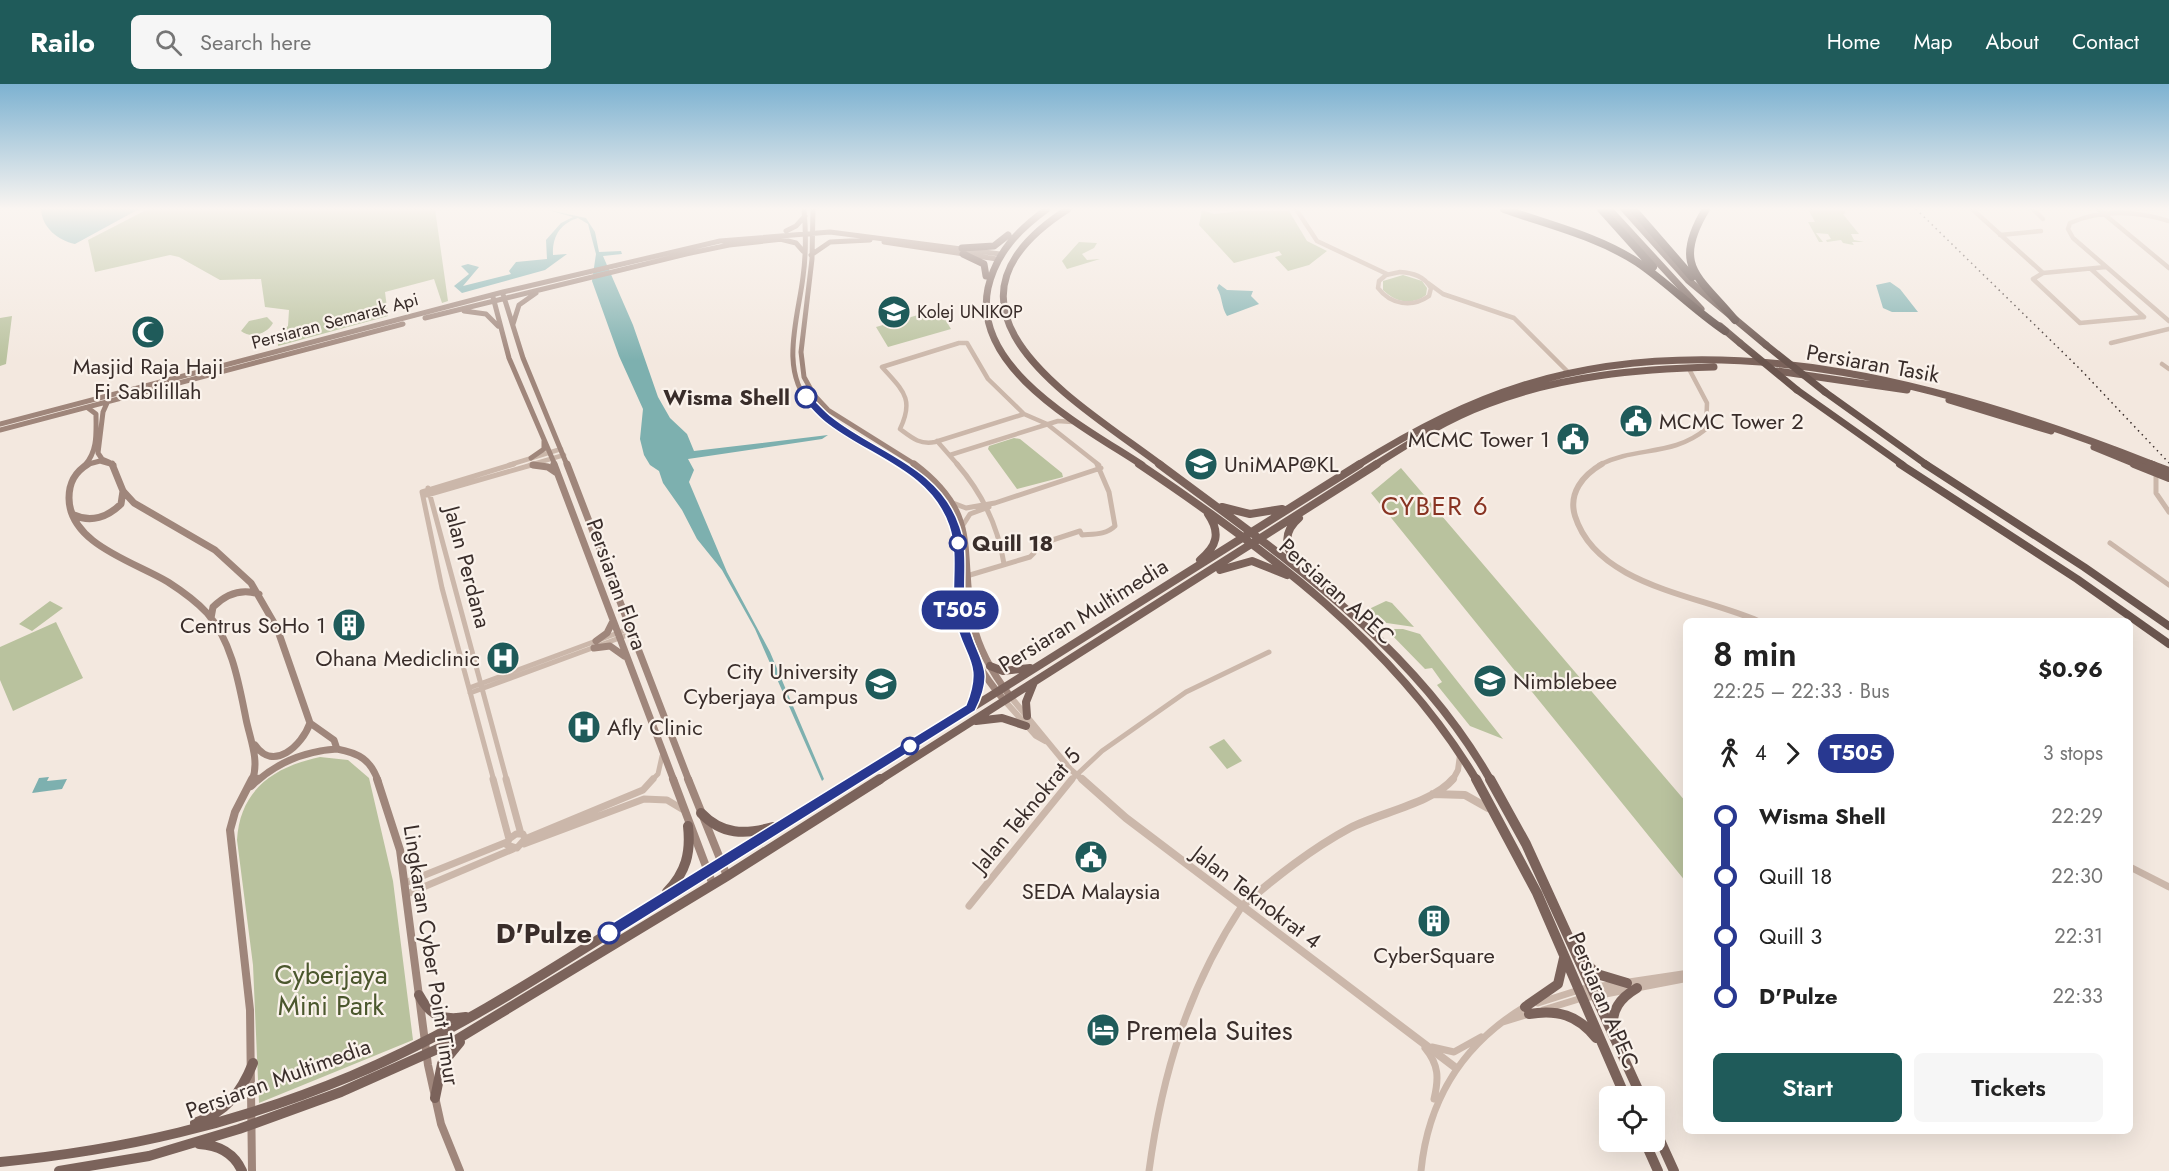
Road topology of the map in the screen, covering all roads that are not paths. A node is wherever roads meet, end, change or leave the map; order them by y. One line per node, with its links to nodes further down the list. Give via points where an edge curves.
1 (645, 260): 18 (main road, Persiaran Semarak Api)
2 (652, 260): 18 (main road, Persiaran Semarak Api)
3 (806, 260): 105 (main road, via 794,355 798,386 823,416 911,469 944,505 959,546 962,622)
4 (807, 260): 78 (main road, via 802,368 809,388 837,416 919,465)
5 (977, 260): 28 (main road, via 987,267)
6 (1000, 260): 28 (main road, Persiaran APEC)
7 (1004, 260): 29 (main road, via 1008,264 1002,282)
8 (1016, 260): 29 (main road, Persiaran APEC)
9 (1355, 260): 21 (street)
10 (1632, 260): 41 (highway)
11 (1644, 260): 34 (highway)
12 (1653, 260): 34 (highway)
13 (1669, 260): 33 (highway)
14 (1677, 260): 33 (highway)
15 (1688, 260): 36 (highway, via 1696,275)
16 (2028, 260): 22 (street)
17 (2098, 260): 19 (street)
18 (630, 264): 24 (main road, Persiaran Semarak Api)
19 (2106, 267): 20 (street); 37 (street)
20 (2091, 269): 22 (street); 22 (street, via 2144,316 2080,323 2033,279)
21 (1377, 271): 23 (street); 25 (street)
22 (2043, 273)
23 (1389, 274): 25 (street); 26 (street, via 1413,274)
24 (586, 275): 27 (main road, Persiaran Semarak Api); 30 (main road, Persiaran Semarak Api)
25 (1383, 277): 32 (street, via 1378,288 1388,298 1410,304)
26 (1428, 283): 32 (street, via 1430,293); 38 (street, via 1440,294 1490,306)
27 (564, 284): 30 (main road, Persiaran Semarak Api); 39 (main road, via 522,301 514,312)
28 (987, 285): 54 (main road, Persiaran APEC, via 987,314 1000,351 1018,375)
29 (1004, 290): 80 (main road, Persiaran APEC, via 1008,328 1032,365)
30 (503, 295): 31 (main road, Persiaran Semarak Api); 39 (main road, Persiaran Flora)
31 (493, 297): 35 (main road, Persiaran Semarak Api); 40 (main road, Persiaran Flora); 57 (main road, Persiaran Semarak Api)
32 (1425, 300): 38 (street, via 1435,296 1472,302)
33 (1713, 302): 36 (highway)
34 (1695, 304): 41 (highway)
35 (431, 316): 40 (main road, via 475,311 490,316); 52 (main road, Persiaran Semarak Api)
36 (1735, 320): 98 (highway, bridge, via 1910,454 2091,570)
37 (2169, 321)
38 (1525, 327): 49 (street, via 1544,345)
39 (514, 329): 64 (main road, Persiaran Flora, via 531,381)
40 (501, 331): 62 (main road, Persiaran Flora, via 518,381)
41 (1725, 331): 51 (highway, bridge)
42 (2169, 331): 43 (street)
43 (2159, 332): 44 (street)
44 (2111, 343)
45 (2162, 364): 48 (street)
46 (882, 367): 55 (street, via 964,343 988,379); 61 (street, via 899,383 908,400)
47 (1688, 367): 50 (main road, Persiaran Tasik); 70 (main road, Persiaran Tasik, via 1759,369 1927,395 2050,431); 95 (street, via 1707,403 1706,429 1683,446 1616,459 1592,470 1575,492 1573,510 1591,545 1624,572)
48 (2169, 369)
49 (1562, 376): 50 (main road, Persiaran Tasik); 50 (street); 75 (main road, via 1446,422); 79 (main road, via 1478,399 1445,414)
50 (1572, 377): 70 (main road, Persiaran Tasik, via 1647,363 1697,361 1856,374 1990,405)
51 (1797, 390): 102 (highway, via 1904,466 2083,581)
52 (107, 403): 53 (main road, Persiaran Semarak Api); 68 (main road, via 98,453)
53 (88, 408): 60 (main road, Persiaran Semarak Api); 71 (main road, via 96,414 94,454)
54 (1059, 408): 56 (street); 59 (main road, Persiaran APEC)
55 (1024, 414): 58 (street); 63 (street)
56 (1059, 420): 58 (street); 59 (street)
57 (0, 424)
58 (1047, 424): 66 (street); 69 (street)
59 (1081, 424): 80 (main road, Persiaran APEC)
60 (0, 430)
61 (902, 432): 63 (street, via 922,443)
62 (544, 436): 65 (main road, Persiaran Flora); 67 (main road, via 544,449)
63 (937, 441): 66 (street)
64 (562, 452): 65 (street, Jalan Perdana); 99 (main road, Persiaran Flora)
65 (551, 455): 67 (street, Jalan Perdana); 73 (main road, Persiaran Flora)
66 (950, 455): 81 (street, via 967,473)
67 (532, 461): 73 (main road); 77 (street, Jalan Perdana)
68 (113, 464): 71 (main road, via 96,463); 76 (main road)
69 (1101, 468): 81 (street); 88 (street, via 1109,492 1113,529 1093,536 1082,535 1080,531 1034,546 1032,555)
70 (2157, 469): 72 (main road, Persiaran Tasik); 74 (main road, Persiaran Tasik); 82 (street, via 2157,498)
71 (78, 470): 83 (main road, via 68,485)
72 (2169, 471)
73 (556, 472): 97 (main road, Persiaran Flora)
74 (2169, 478)
75 (1353, 480): 86 (main road); 90 (main road, via 1299,518 1287,532 1288,552)
76 (123, 491): 83 (main road, via 121,504 107,514 89,520); 93 (main road, via 144,511 222,555)
77 (429, 491): 109 (street, Jalan Perdana); 111 (street, Jalan Perdana, via 423,491 422,496)
78 (953, 503): 81 (street, via 966,508); 84 (main road)
79 (1296, 503): 80 (main road, via 1272,512 1250,514); 85 (main road)
80 (1204, 504): 85 (main road, Persiaran APEC); 92 (main road, via 1217,527 1217,543)
81 (987, 506): 84 (street, via 970,514); 88 (street, via 1002,543)
82 (2169, 512)
83 (74, 515): 96 (main road, via 85,533 185,594)
84 (963, 525): 89 (main road)
85 (1248, 535): 86 (main road, Persiaran APEC); 92 (main road, Persiaran Multimedia)
86 (1256, 541): 90 (main road, Persiaran APEC); 94 (main road, Persiaran Multimedia)
87 (2110, 543): 91 (street)
88 (1004, 564): 89 (street)
89 (970, 575): 107 (main road, via 975,631)
90 (1309, 582): 94 (main road, via 1264,564 1245,562 1227,567); 123 (main road, Persiaran APEC, via 1384,660); 151 (main road, Persiaran APEC, via 1395,654 1476,756 1526,844)
91 (2169, 585)
92 (1164, 587): 106 (main road, Persiaran Multimedia)
93 (259, 595): 96 (main road, via 242,591 221,599 211,612); 115 (main road, via 283,643)
94 (1155, 604): 108 (main road, Persiaran Multimedia)
95 (1750, 618)
96 (214, 623): 120 (main road, via 228,652)
97 (612, 623): 100 (main road, Persiaran Flora); 101 (main road)
98 (2169, 626)
99 (632, 631): 100 (street); 133 (main road, Persiaran Flora)
100 (617, 636): 101 (street); 104 (main road, Persiaran Flora)
101 (595, 644): 104 (main road, via 610,646); 109 (street)
102 (2169, 644)
103 (1269, 652): 127 (street, Jalan Teknokrat 5, via 1175,699 1116,739)
104 (625, 658): 124 (main road, Persiaran Flora)
105 (979, 665): 110 (main road); 113 (main road, via 981,680)
106 (1039, 665): 107 (main road, via 1010,671); 110 (main road, Persiaran Multimedia)
107 (990, 666): 110 (main road)
108 (1034, 681): 112 (main road, Persiaran Multimedia); 114 (main road, via 1027,696)
109 (481, 686): 111 (street); 118 (street, Jalan Perdana)
110 (1000, 690): 112 (main road); 113 (main road, Persiaran Multimedia)
111 (470, 691): 119 (street, Jalan Perdana)
112 (1007, 698): 114 (street, Jalan Teknokrat 4); 116 (main road, Persiaran Multimedia); 117 (street, Jalan Teknokrat 4)
113 (971, 708): 135 (main road, Persiaran Multimedia)
114 (1027, 716): 121 (street, Jalan Teknokrat 4)
115 (310, 723): 120 (main road, via 301,744 277,756 259,753); 122 (main road, Lingkaran Cyber Point Timur, via 334,740)
116 (967, 724): 117 (main road, via 1000,717); 143 (main road, Persiaran Multimedia)
117 (1026, 726): 121 (street, Jalan Teknokrat 4)
118 (493, 729): 119 (street); 125 (street, Jalan Perdana)
119 (481, 733): 126 (street, Jalan Perdana)
120 (251, 736): 130 (main road, via 256,770)
121 (1046, 741): 127 (street, Jalan Teknokrat 4)
122 (338, 749): 130 (main road, via 306,753 286,761); 144 (main road, Lingkaran Cyber Point Timur, via 366,758 376,771 400,850)
123 (1460, 755): 131 (street, via 1452,781); 134 (main road, Persiaran APEC)
124 (662, 756): 132 (main road, Persiaran Flora); 137 (street, via 658,774 643,790)
125 (501, 759): 126 (street); 128 (street, Jalan Perdana)
126 (490, 764): 129 (street, Jalan Perdana)
127 (1076, 774): 148 (street, Jalan Teknokrat 5); 149 (street, Jalan Teknokrat 4, via 1152,840)
128 (506, 777): 129 (street); 137 (street, Jalan Perdana)
129 (495, 782): 138 (street, Jalan Perdana)
130 (245, 792): 168 (main road, via 235,809 230,830 245,945)
131 (1426, 795): 134 (street, via 1465,795 1480,801); 149 (street, via 1337,835 1277,876)
132 (682, 809): 136 (main road, Persiaran Flora); 137 (street, via 667,800 644,799)
133 (701, 813): 135 (main road, via 715,826 732,833 754,833); 140 (main road, Persiaran Flora)
134 (1500, 818): 152 (main road, Persiaran APEC)
135 (789, 821): 140 (main road, Persiaran Multimedia)
136 (688, 826): 142 (main road, Persiaran Flora); 150 (main road, via 690,852 684,872)
137 (523, 839): 138 (street); 139 (street)
138 (508, 840): 139 (street, Jalan Perdana); 144 (street)
139 (513, 849): 147 (street)
140 (722, 863): 142 (main road, Persiaran Multimedia); 143 (main road, Persiaran Flora)
141 (2133, 868): 146 (street)
142 (707, 872): 145 (main road, Persiaran Flora); 150 (main road, Persiaran Multimedia)
143 (727, 876): 145 (main road, Persiaran Multimedia)
144 (405, 883): 147 (main road, Lingkaran Cyber Point Timur)
145 (712, 885): 161 (main road, Persiaran Multimedia)
146 (2169, 886)
147 (407, 894): 158 (main road, Lingkaran Cyber Point Timur)
148 (969, 906)
149 (1242, 906): 163 (street, Jalan Teknokrat 4); 185 (street, via 1207,966 1177,1034 1155,1121)
150 (640, 913): 160 (main road, Persiaran Multimedia)
151 (1571, 944): 155 (main road, via 1597,974); 157 (main road, Persiaran APEC)
152 (1564, 956): 157 (main road, Persiaran APEC); 159 (main road, via 1560,984)
153 (1683, 976): 155 (street)
154 (1683, 977): 156 (street)
155 (1627, 983): 157 (street)
156 (1637, 988): 157 (street); 164 (main road, via 1623,996 1615,1007 1611,1020)
157 (1586, 993): 159 (street); 164 (main road, Persiaran APEC); 166 (main road, Persiaran APEC)
158 (419, 995): 160 (main road, via 426,1009 436,1017 457,1019); 165 (main road, Lingkaran Cyber Point Timur)
159 (1527, 1010): 162 (street); 166 (main road, via 1570,1014 1586,1026)
160 (477, 1013): 165 (main road, Persiaran Multimedia)
161 (477, 1028): 167 (main road, Persiaran Multimedia); 172 (main road, via 457,1044 442,1064)
162 (1485, 1035): 163 (street, via 1454,1052 1438,1050); 169 (street)
163 (1418, 1040): 169 (street, Jalan Teknokrat 4); 174 (street, via 1433,1056 1439,1071)
164 (1615, 1041): 171 (main road, Persiaran APEC)
165 (424, 1042): 167 (main road, Lingkaran Cyber Point Timur); 173 (main road, Persiaran Multimedia, via 354,1074)
166 (1606, 1054): 170 (main road, Persiaran APEC)
167 (426, 1056): 172 (main road, Lingkaran Cyber Point Timur); 175 (main road, Persiaran Multimedia)
168 (253, 1064): 173 (main road); 179 (main road, via 238,1097 215,1116)
169 (1456, 1068): 174 (street)
170 (1620, 1086)
171 (1636, 1086)
172 (435, 1098): 184 (main road, Lingkaran Cyber Point Timur)
173 (253, 1112): 175 (main road); 179 (main road, Persiaran Multimedia, via 165,1137)
174 (1430, 1118): 186 (street)
175 (253, 1125): 176 (main road, Persiaran Multimedia); 183 (main road)
176 (194, 1144): 181 (main road, Persiaran Multimedia, via 121,1162); 182 (main road, via 217,1147 235,1159)
177 (1665, 1151): 188 (main road)
178 (1649, 1152): 187 (main road)
179 (82, 1153): 180 (main road, Persiaran Multimedia)
180 (0, 1161)
181 (59, 1171)
182 (242, 1171)
183 (252, 1171)
184 (460, 1171)
185 (1149, 1171)
186 (1421, 1171)
187 (1658, 1171)
188 (1674, 1171)

